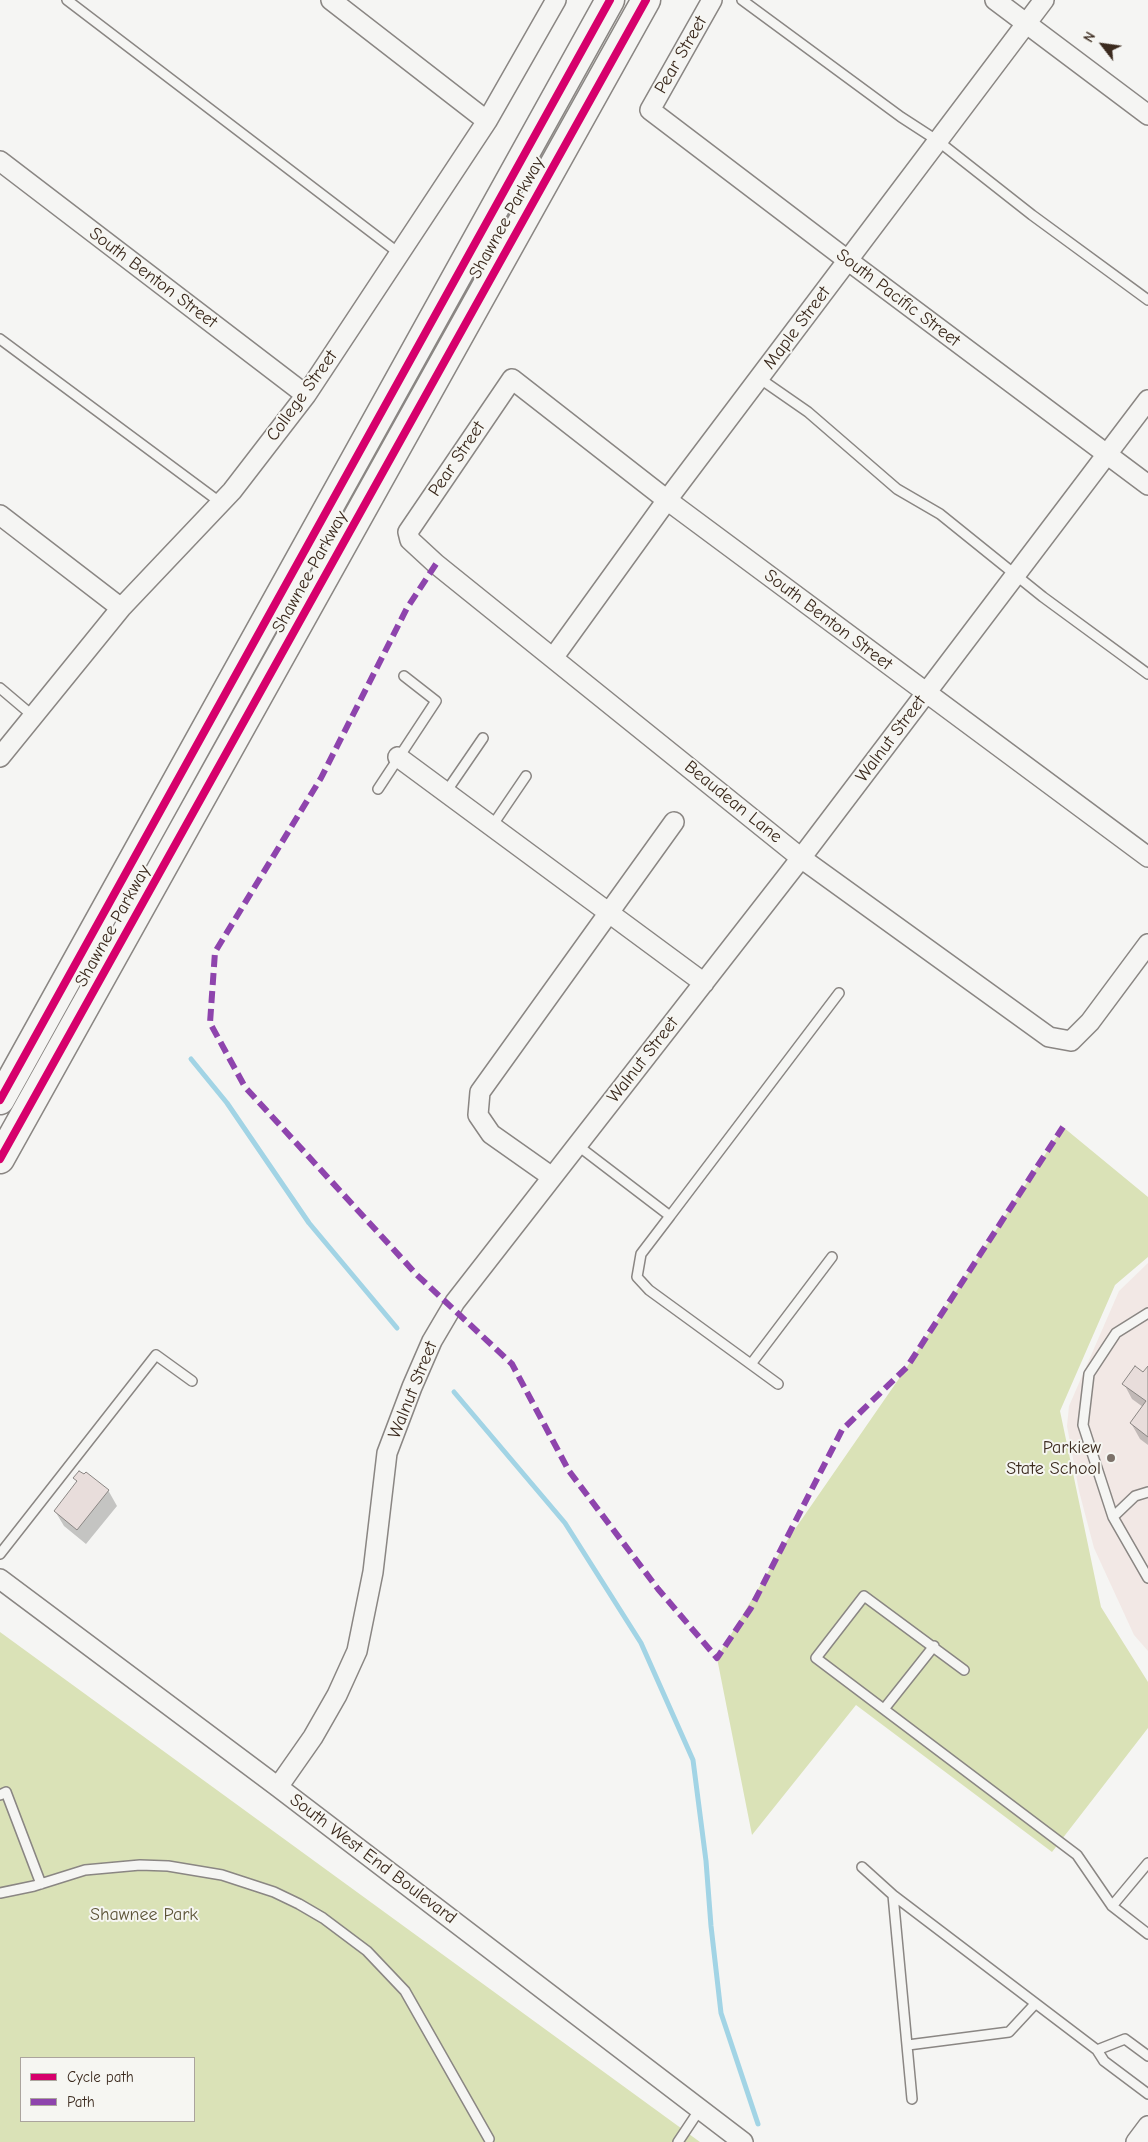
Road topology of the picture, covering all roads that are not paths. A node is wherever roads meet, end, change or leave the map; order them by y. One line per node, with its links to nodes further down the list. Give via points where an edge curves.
1 (67, 0): 16 (lane)
2 (332, 0): 13 (street)
3 (556, 0): 13 (street, College Street)
4 (610, 0): 52 (highway, Shawnee Parkway)
5 (646, 0): 54 (highway, Shawnee Parkway)
6 (712, 0): 11 (street, Pear Street)
7 (742, 0): 14 (lane)
8 (995, 0): 10 (street)
9 (1044, 0): 10 (street, Maple Street)
10 (1026, 23): 12 (street); 14 (street, Maple Street)
11 (650, 110): 17 (street, South Pacific Street)
12 (1148, 115)
13 (487, 122): 16 (street, College Street)
14 (938, 141): 17 (street, Maple Street); 18 (lane)
15 (0, 161): 22 (street, South Benton Street)
16 (400, 254): 22 (street, College Street)
17 (848, 261): 20 (street, Maple Street); 24 (street, South Pacific Street)
18 (1148, 300)
19 (0, 339): 27 (lane)
20 (759, 378): 26 (street, Maple Street); 30 (lane, via 808,412 897,489 940,514)
21 (512, 379): 26 (street, South Benton Street); 29 (street, Pear Street, via 408,532)
22 (306, 395): 27 (street, College Street)
23 (1148, 400): 24 (street, Walnut Street)
24 (1107, 454): 25 (street, South Pacific Street); 30 (street, Walnut Street)
25 (1148, 484)
26 (666, 500): 32 (street, Maple Street); 36 (street, South Benton Street)
27 (221, 503): 31 (street, College Street)
28 (0, 514): 31 (street)
29 (410, 540): 32 (street, Beaudean Lane)
30 (1016, 574): 33 (lane); 36 (street, Walnut Street)
31 (120, 608): 37 (street, College Street)
32 (553, 658): 47 (street, Beaudean Lane)
33 (1148, 674)
34 (404, 676): 40 (lane, via 436,701)
35 (0, 688): 37 (lane)
36 (926, 693): 46 (street, South Benton Street); 47 (street, Walnut Street)
37 (33, 716): 39 (street, College Street)
38 (483, 738): 43 (lane)
39 (0, 757)
40 (398, 757): 42 (lane); 43 (street)
41 (526, 776): 45 (lane)
42 (378, 789)
43 (446, 792): 45 (street)
44 (674, 822): 48 (street)
45 (492, 826): 48 (street)
46 (1148, 857)
47 (801, 858): 49 (street, Beaudean Lane, via 1049,1037 1071,1041 1090,1022); 50 (street, Walnut Street)
48 (608, 912): 50 (street); 55 (street, via 480,1092 478,1115 491,1134)
49 (1148, 944)
50 (704, 983): 53 (street, Walnut Street)
51 (839, 993): 56 (lane)
52 (0, 1100)
53 (576, 1145): 55 (street, Walnut Street); 56 (lane)
54 (0, 1159)
55 (552, 1177): 70 (street, Walnut Street, via 454,1302 432,1341 387,1453 373,1572 357,1651 313,1737)
56 (670, 1216): 59 (lane, via 641,1254 638,1277 649,1290)
57 (832, 1257): 59 (lane)
58 (1148, 1313): 63 (lane, via 1116,1333 1089,1374 1083,1425)
59 (751, 1364): 61 (lane)
60 (192, 1381): 64 (lane, via 156,1354)
61 (778, 1384)
62 (1148, 1492): 63 (lane, via 1135,1496)
63 (1113, 1517): 65 (lane)
64 (0, 1554)
65 (1148, 1578)
66 (0, 1579): 70 (street, South West End Boulevard)
67 (934, 1646): 68 (lane); 69 (lane); 69 (lane, via 864,1596 816,1658)
68 (964, 1670)
69 (884, 1709): 77 (lane, via 1076,1856)
70 (278, 1787): 85 (street, South West End Boulevard)
71 (0, 1795): 74 (lane, via 6,1792)
72 (1148, 1862): 77 (lane)
73 (862, 1867): 76 (lane)
74 (41, 1884): 75 (lane); 87 (lane, via 85,1870 168,1866 222,1875 299,1904 360,1945 405,1992)
75 (0, 1892)
76 (893, 1895): 79 (lane); 80 (lane)
77 (1112, 1906): 78 (lane)
78 (1148, 1934)
79 (1035, 2004): 80 (lane, via 1009,2032); 81 (lane)
80 (908, 2045): 84 (lane)
81 (1097, 2050): 82 (lane, via 1125,2039); 83 (lane, via 1104,2061)
82 (1148, 2056)
83 (1148, 2094)
84 (912, 2098)
85 (700, 2109): 88 (lane); 89 (street, South West End Boulevard)
86 (1148, 2126): 90 (street)
87 (490, 2141)
88 (678, 2142)
89 (744, 2142)
90 (1136, 2142)

